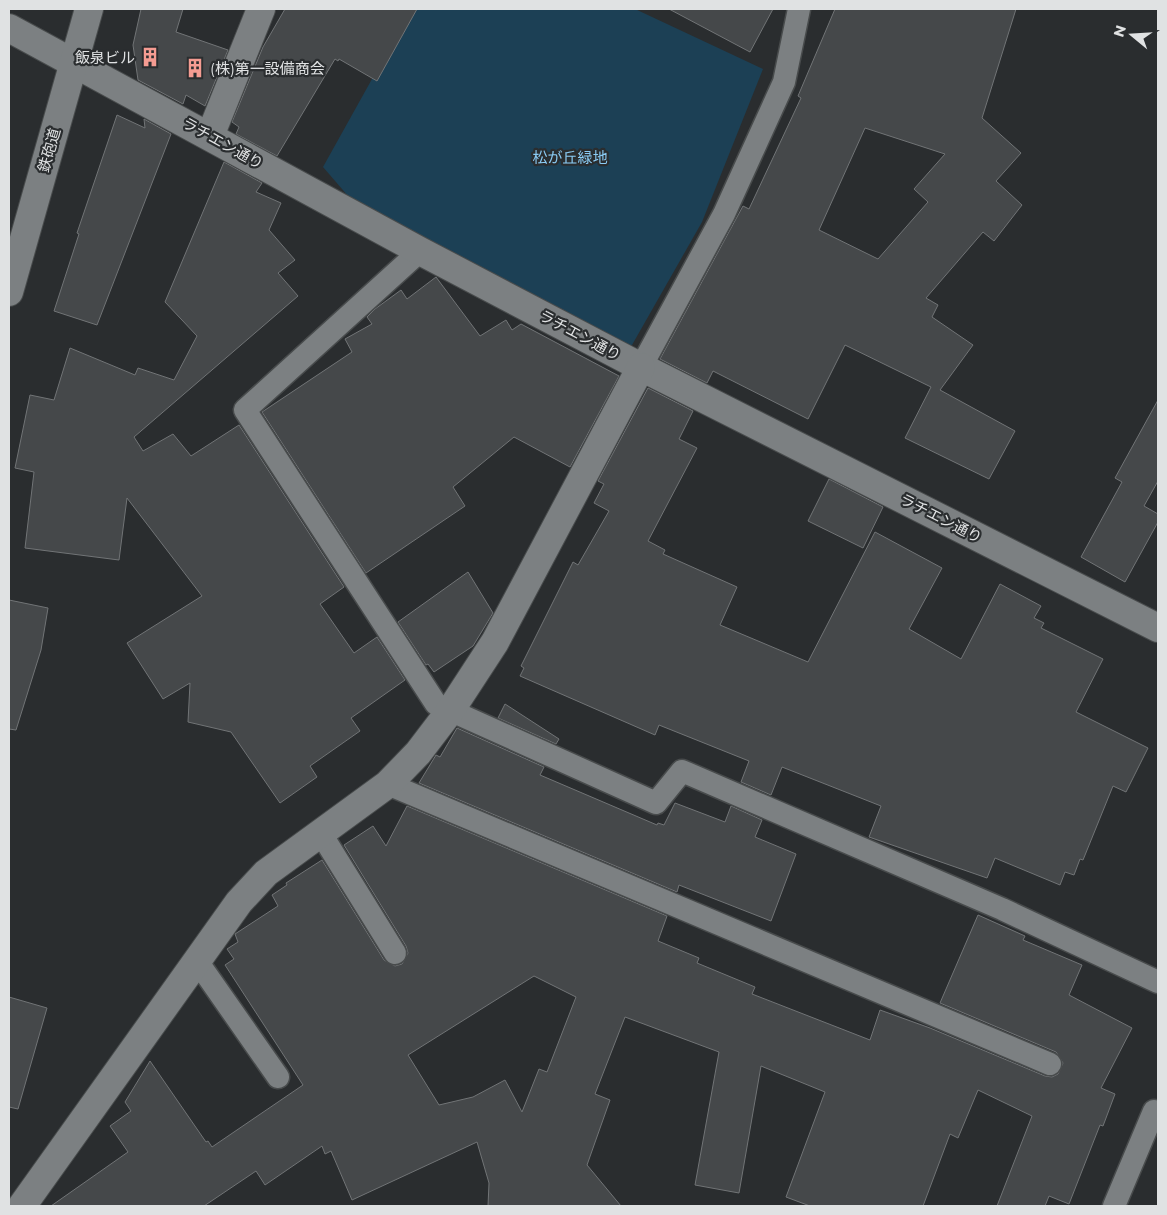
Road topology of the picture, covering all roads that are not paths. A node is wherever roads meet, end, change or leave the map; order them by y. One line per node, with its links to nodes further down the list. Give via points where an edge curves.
1 (89, 9): 5 (street, 鉄砲道)
2 (260, 9): 6 (street)
3 (799, 9): 9 (lane, via 784,82 724,214)
4 (9, 28): 5 (street, ラチエン通り)
5 (74, 62): 6 (street, ラチエン通り); 8 (street, 鉄砲道)
6 (210, 136): 7 (street, ラチエン通り)
7 (420, 251): 9 (street, ラチエン通り); 11 (lane, via 246,410 436,704)
8 (9, 292)
9 (641, 367): 10 (street, ラチエン通り); 11 (street, via 495,642)
10 (1156, 623)
11 (450, 712): 12 (street, via 418,753); 16 (lane, via 656,803 682,771 1002,909)
12 (388, 784): 13 (street); 17 (lane)
13 (320, 832): 14 (lane); 15 (street, via 266,874 239,902)
14 (395, 953)
15 (197, 961): 18 (lane); 20 (street)
16 (1158, 982)
17 (1050, 1064)
18 (278, 1077)
19 (1154, 1111): 21 (lane)
20 (22, 1206)
21 (1114, 1206)

